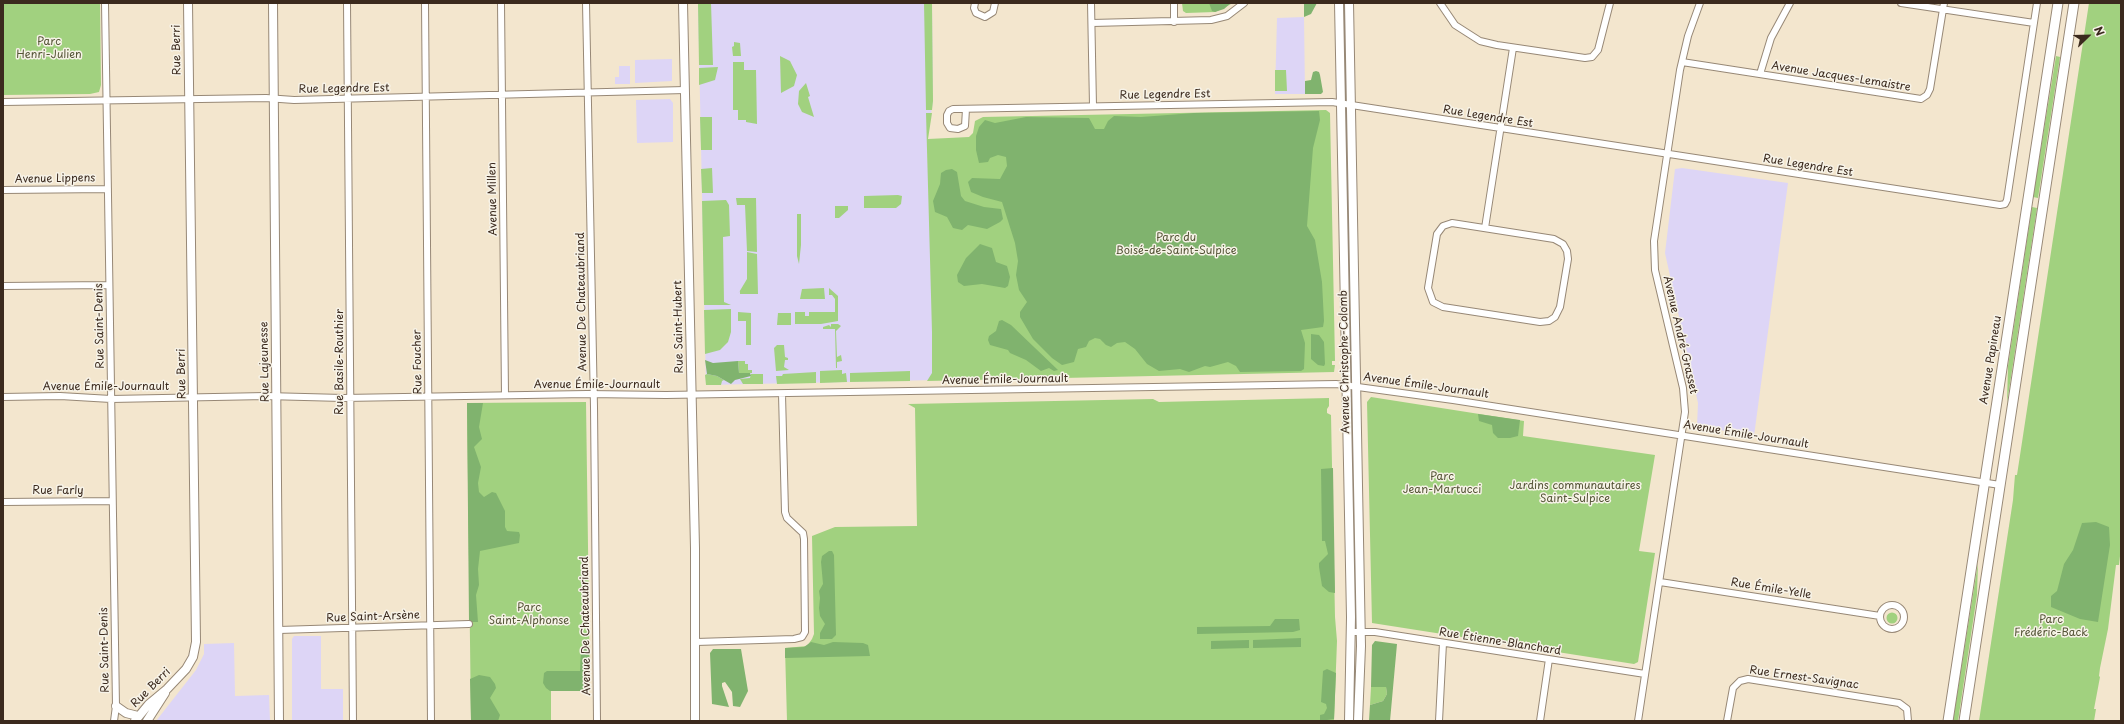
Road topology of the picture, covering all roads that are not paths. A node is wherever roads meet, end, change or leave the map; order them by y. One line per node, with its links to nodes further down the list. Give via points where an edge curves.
1 (106, 3): 38 (street, Rue Saint-Denis)
2 (188, 3): 37 (main road, Rue Berri)
3 (273, 3): 35 (main road, Rue Lajeunesse)
4 (347, 3): 36 (street, Rue Basile-Routhier)
5 (425, 3): 34 (street, Rue Foucher)
6 (501, 3): 33 (street, Avenue Millen)
7 (586, 3): 32 (street, Avenue De Chateaubriand)
8 (683, 3): 31 (main road, Rue Saint-Hubert)
9 (975, 3): 10 (street, via 975,12 984,17 993,12)
10 (995, 3)
11 (1091, 3): 26 (street)
12 (1174, 3): 25 (street)
13 (1244, 3): 25 (street, via 1231,14 1218,19)
14 (1339, 3): 40 (main road, Avenue Christophe-Colomb)
15 (1349, 3): 42 (main road, Avenue Christophe-Colomb)
16 (1440, 3): 28 (street, via 1451,21 1469,36 1486,43)
17 (1610, 3): 28 (street, via 1599,48 1592,57 1582,58)
18 (1700, 3): 29 (street, Avenue André-Grasset, via 1689,32)
19 (1790, 3): 30 (street, via 1771,38)
20 (1901, 3): 24 (street)
21 (2037, 3): 27 (street)
22 (2058, 3): 64 (main road, Avenue Papineau)
23 (2074, 3): 65 (main road)
24 (1943, 6): 27 (street); 30 (street, Avenue Jacques-Lemaistre, via 1930,89 1921,99)
25 (1174, 22): 26 (street)
26 (1092, 23): 41 (street)
27 (2034, 23): 45 (street, Rue Legendre Est, via 2007,200 2004,205)
28 (1513, 48): 44 (street)
29 (1682, 62): 30 (street, Avenue Jacques-Lemaistre); 45 (street, Avenue André-Grasset)
30 (1760, 74)
31 (685, 90): 32 (street, Rue Legendre Est); 57 (main road, Rue Saint-Hubert)
32 (587, 93): 33 (street, Rue Legendre Est); 53 (street, Avenue De Chateaubriand)
33 (502, 94): 34 (street, Rue Legendre Est); 56 (street, Avenue Millen)
34 (426, 97): 36 (street, Rue Legendre Est); 55 (street, Rue Foucher)
35 (274, 98): 36 (street, Rue Legendre Est); 37 (street, Rue Legendre Est); 60 (main road, Rue Lajeunesse)
36 (348, 98): 62 (street, Rue Basile-Routhier)
37 (189, 99): 38 (street, Rue Legendre Est); 59 (main road, Rue Berri)
38 (106, 100): 39 (street, Rue Legendre Est); 46 (street, Rue Saint-Denis)
39 (3, 102)
40 (1341, 103): 41 (street, Rue Legendre Est); 42 (street, Rue Legendre Est); 51 (main road, Avenue Christophe-Colomb)
41 (1093, 106): 43 (street, Rue Legendre Est)
42 (1351, 106): 44 (street, Rue Legendre Est); 52 (main road, Avenue Christophe-Colomb)
43 (966, 109)
44 (1500, 129): 45 (street, Rue Legendre Est); 48 (street)
45 (1667, 155): 63 (street, Avenue André-Grasset, via 1654,256 1656,278 1684,395)
46 (108, 189): 47 (street, Avenue Lippens); 49 (street, Rue Saint-Denis)
47 (3, 190)
48 (1485, 228): 48 (street, via 1554,239 1565,246 1568,256 1560,307 1553,319 1540,322 1443,307 1431,299 1428,284 1439,230 1452,223)
49 (109, 285): 50 (street); 61 (street, Rue Saint-Denis)
50 (3, 286)
51 (1346, 385): 52 (street, Avenue Émile-Journault); 54 (street, Avenue Émile-Journault); 74 (main road, Avenue Christophe-Colomb)
52 (1356, 386): 63 (street, Avenue Émile-Journault); 75 (main road, Avenue Christophe-Colomb)
53 (594, 394): 56 (street, Avenue Émile-Journault); 57 (street, Avenue Émile-Journault); 89 (street, Avenue De Chateaubriand)
54 (782, 394): 57 (street, Avenue Émile-Journault); 76 (street, via 785,512 804,539 805,632 802,637 794,639)
55 (428, 395): 56 (street, Avenue Émile-Journault); 62 (street, Avenue Émile-Journault); 71 (street, Rue Foucher)
56 (505, 395)
57 (691, 395): 76 (main road, Rue Saint-Hubert)
58 (3, 397): 61 (street, Avenue Émile-Journault)
59 (193, 397): 60 (street, Avenue Émile-Journault); 61 (street, Avenue Émile-Journault); 81 (main road, Rue Berri, via 196,647 189,663)
60 (276, 397): 62 (street, Avenue Émile-Journault); 73 (main road, Rue Lajeunesse)
61 (111, 398): 67 (street, Rue Saint-Denis)
62 (350, 398): 72 (street, Rue Basile-Routhier)
63 (1683, 436): 64 (street, Avenue Émile-Journault); 68 (street, Avenue André-Grasset)
64 (1985, 482): 65 (street, Avenue Émile-Journault); 99 (main road, Avenue Papineau)
65 (2000, 484): 100 (main road)
66 (3, 502): 67 (street, Rue Farly)
67 (112, 502): 82 (street, Rue Saint-Denis)
68 (1660, 582): 69 (street, Rue Émile-Yelle); 80 (street, Avenue André-Grasset)
69 (1880, 616): 69 (street, via 1881,624 1890,630 1898,628 1904,620 1902,610 1894,605 1886,607)
70 (468, 624): 71 (street, Rue Saint-Arsène)
71 (431, 625): 72 (street, Rue Saint-Arsène); 88 (street, Rue Foucher)
72 (352, 628): 73 (street, Rue Saint-Arsène); 87 (street, Rue Basile-Routhier)
73 (279, 630): 86 (main road, Rue Lajeunesse)
74 (1351, 632): 75 (street, Rue Étienne-Blanchard); 92 (main road, Avenue Christophe-Colomb)
75 (1361, 632): 77 (street, Rue Étienne-Blanchard); 93 (main road, Avenue Christophe-Colomb)
76 (696, 642): 78 (main road, Rue Saint-Hubert)
77 (1443, 643): 79 (street, Rue Étienne-Blanchard); 94 (street)
78 (696, 650): 90 (main road, Rue Saint-Hubert); 91 (main road, Rue Saint-Hubert)
79 (1549, 660): 80 (street, Rue Étienne-Blanchard); 95 (street)
80 (1645, 674): 96 (street, Avenue André-Grasset)
81 (167, 689): 83 (main road, Rue Berri); 85 (main road)
82 (116, 706): 83 (main road); 84 (street, Rue Saint-Denis)
83 (137, 718)
84 (114, 721)
85 (147, 721)
86 (279, 721)
87 (353, 721)
88 (431, 721)
89 (597, 721)
90 (695, 721)
91 (700, 721)
92 (1348, 721)
93 (1358, 721)
94 (1439, 721)
95 (1540, 721)
96 (1638, 721)
97 (1727, 721): 98 (street, Rue Ernest-Savignac, via 1733,688 1745,679 1897,702 1906,708)
98 (1908, 721)
99 (1948, 721)
100 (1964, 721)

